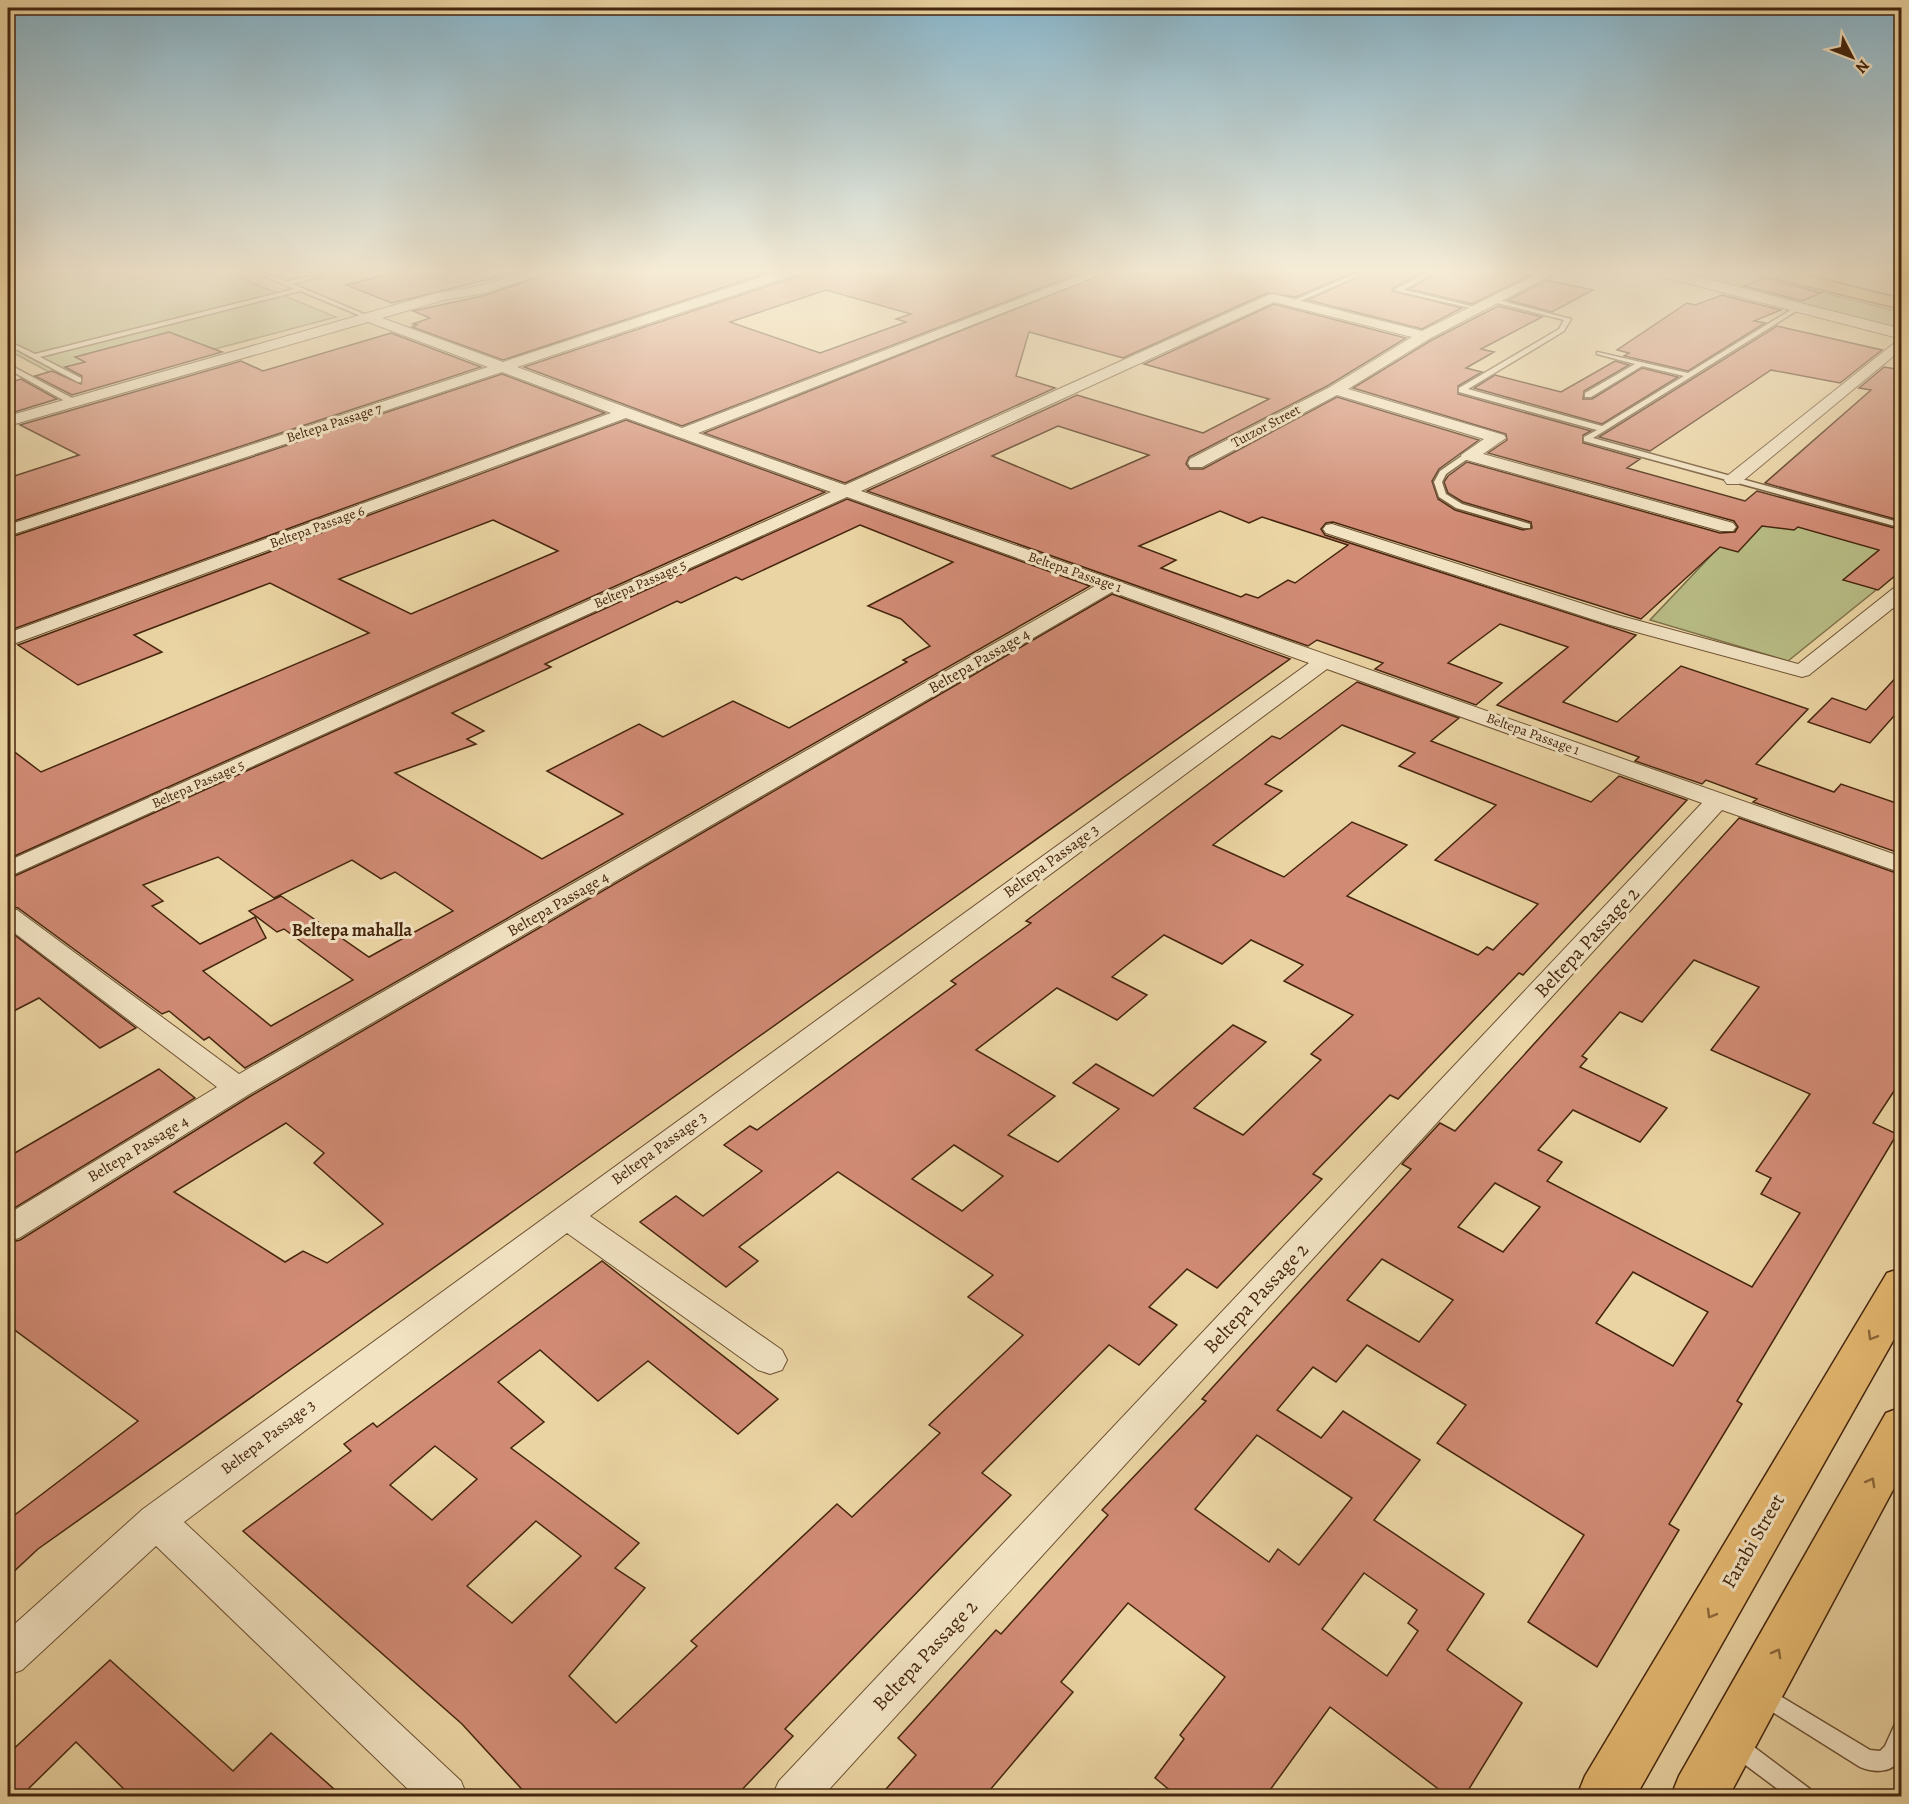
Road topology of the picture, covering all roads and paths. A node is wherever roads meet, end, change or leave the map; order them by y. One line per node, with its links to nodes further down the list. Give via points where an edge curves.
1 (26, 353): 13 (lane)
2 (48, 353): 13 (lane)
3 (242, 353): 25 (street)
4 (465, 353): 18 (street, Beltepa Passage 1)
5 (544, 353): 18 (street, Beltepa Passage 7)
6 (890, 353): 29 (street)
7 (1161, 353): 33 (street, Beltepa Passage 5)
8 (1396, 353): 22 (street, Tutzor Street)
9 (1523, 353): 28 (lane, via 1462,390)
10 (1599, 353): 15 (lane)
11 (1724, 353): 19 (lane)
12 (1886, 353): 14 (street)
13 (33, 357): 20 (lane, via 78,380)
14 (1875, 361): 16 (street); 32 (street)
15 (1641, 363): 19 (lane); 24 (lane)
16 (1893, 365)
17 (8, 366): 23 (lane)
18 (502, 367): 26 (street, Beltepa Passage 1); 38 (street, Beltepa Passage 7)
19 (1689, 375): 28 (lane)
20 (69, 383)
21 (61, 387): 23 (lane)
22 (1335, 390): 30 (street, via 1498,438); 31 (street, Tutzor Street)
23 (54, 391): 25 (lane)
24 (1588, 395)
25 (73, 402): 27 (street)
26 (626, 413): 29 (street, Beltepa Passage 1); 41 (street, Beltepa Passage 6)
27 (8, 421)
28 (1603, 429): 32 (lane, via 1587,439)
29 (683, 433): 33 (street, Beltepa Passage 1)
30 (1469, 455): 34 (lane, via 1443,473 1438,482 1442,495 1459,506); 36 (street)
31 (1196, 463)
32 (1733, 480): 35 (lane)
33 (845, 492): 39 (street, Beltepa Passage 1); 45 (street, Beltepa Passage 5)
34 (1527, 526)
35 (1902, 526)
36 (1727, 527)
37 (1332, 529): 40 (street, via 1614,620 1802,671)
38 (8, 531)
39 (1111, 585): 42 (street, Beltepa Passage 1); 47 (street, Beltepa Passage 4)
40 (1902, 591)
41 (8, 640)
42 (1326, 660): 43 (street, Beltepa Passage 1); 48 (street, Beltepa Passage 3)
43 (1718, 800): 44 (street, Beltepa Passage 1); 59 (street, Beltepa Passage 2)
44 (1902, 866)
45 (8, 870)
46 (8, 916): 47 (street)
47 (237, 1088): 49 (street, Beltepa Passage 4)
48 (567, 1216): 51 (street); 53 (street, Beltepa Passage 3)
49 (8, 1229)
50 (1902, 1285): 60 (main road, Farabi Street, one-way to 60)
51 (770, 1360)
52 (1902, 1427): 55 (main road, one-way to 52)
53 (156, 1521): 54 (street, Beltepa Passage 3); 58 (street)
54 (8, 1656)
55 (1757, 1691): 56 (lane, via 1867,1760 1884,1761); 57 (main road)
56 (1902, 1731)
57 (1730, 1741): 61 (main road); 62 (lane)
58 (446, 1797)
59 (794, 1797)
60 (1605, 1797)
61 (1699, 1797)
62 (1803, 1797)

